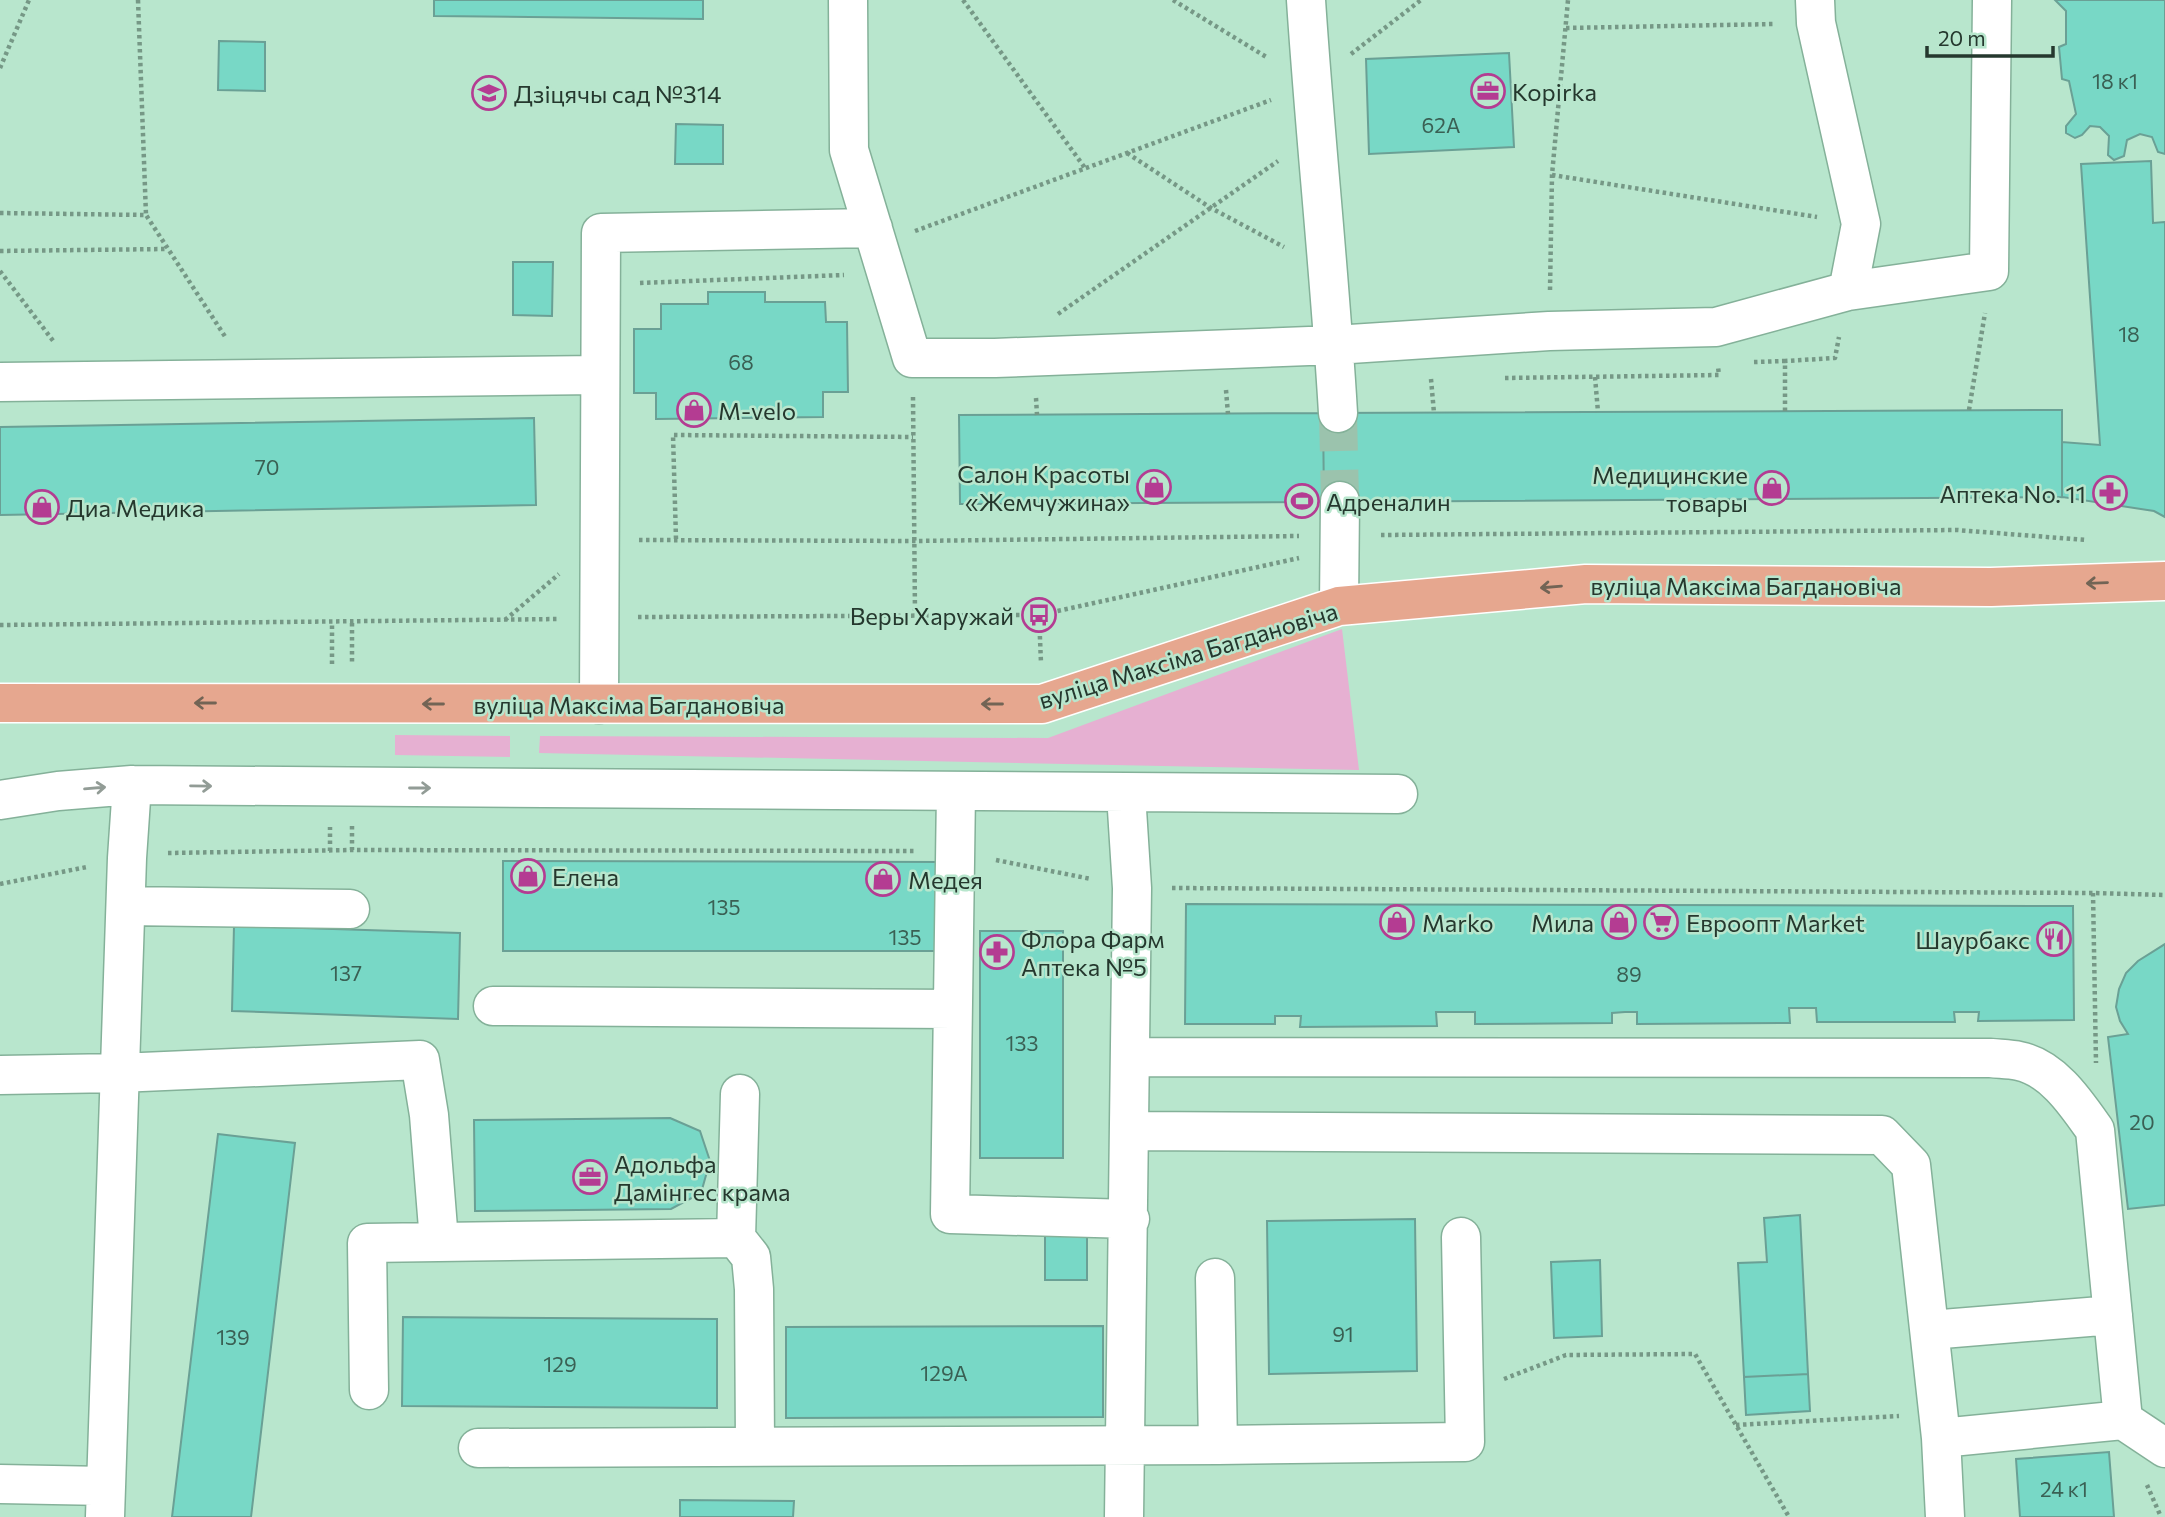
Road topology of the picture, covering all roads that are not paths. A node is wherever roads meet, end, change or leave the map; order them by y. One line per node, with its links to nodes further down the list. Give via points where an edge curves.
1 (848, 0): 5 (street, via 849,150)
2 (1306, 0): 7 (street)
3 (1992, 0): 6 (street, via 1989,271)
4 (1815, 11): 6 (street, via 1861,224)
5 (875, 237): 7 (street, via 912,358); 8 (street, via 601,233)
6 (1848, 291): 7 (street, via 1716,327 1549,331)
7 (1335, 345): 10 (street)
8 (599, 375): 9 (street); 15 (street)
9 (0, 382)
10 (1338, 414)
11 (1341, 529): 13 (street)
12 (2165, 581): 13 (main road, вуліца Максіма Багдановіча, one-way to 13, via 1991,587 1586,584)
13 (1339, 606): 15 (main road, вуліца Максіма Багдановіча, one-way to 15, via 1042,705)
14 (0, 703): 15 (main road, вуліца Максіма Багдановіча, one-way to 14)
15 (599, 704)
16 (132, 785): 17 (street, one-way to 17); 20 (street, one-way to 16); 21 (street)
17 (956, 791): 18 (street); 24 (street)
18 (1126, 794): 19 (street); 25 (street, via 1132,888)
19 (1398, 794)
20 (0, 800)
21 (127, 906): 22 (street); 26 (street)
22 (350, 909)
23 (493, 1006): 24 (street)
24 (951, 1009): 30 (street, via 950,1214)
25 (1132, 1057): 29 (street); 35 (street, via 2021,1061 2046,1073 2095,1129)
26 (119, 1073): 27 (street); 33 (street, via 420,1060); 46 (street)
27 (0, 1075)
28 (740, 1094): 32 (street)
29 (1129, 1131): 30 (street); 36 (street, via 1882,1135 1910,1165)
30 (1130, 1219): 42 (street)
31 (1461, 1237): 40 (street, via 1465,1442)
32 (736, 1238): 33 (street); 41 (street, via 751,1256)
33 (439, 1241): 37 (street, via 368,1242)
34 (1216, 1278): 40 (street)
35 (2113, 1315): 36 (street); 38 (street)
36 (1930, 1329): 39 (street)
37 (369, 1390)
38 (2123, 1420): 39 (street); 44 (street)
39 (1940, 1426): 48 (street)
40 (1218, 1445): 42 (street)
41 (755, 1446): 42 (street); 43 (street)
42 (1126, 1446): 47 (street)
43 (478, 1448)
44 (2165, 1448)
45 (0, 1484): 46 (street)
46 (106, 1502)
47 (1124, 1517)
48 (1945, 1517)

